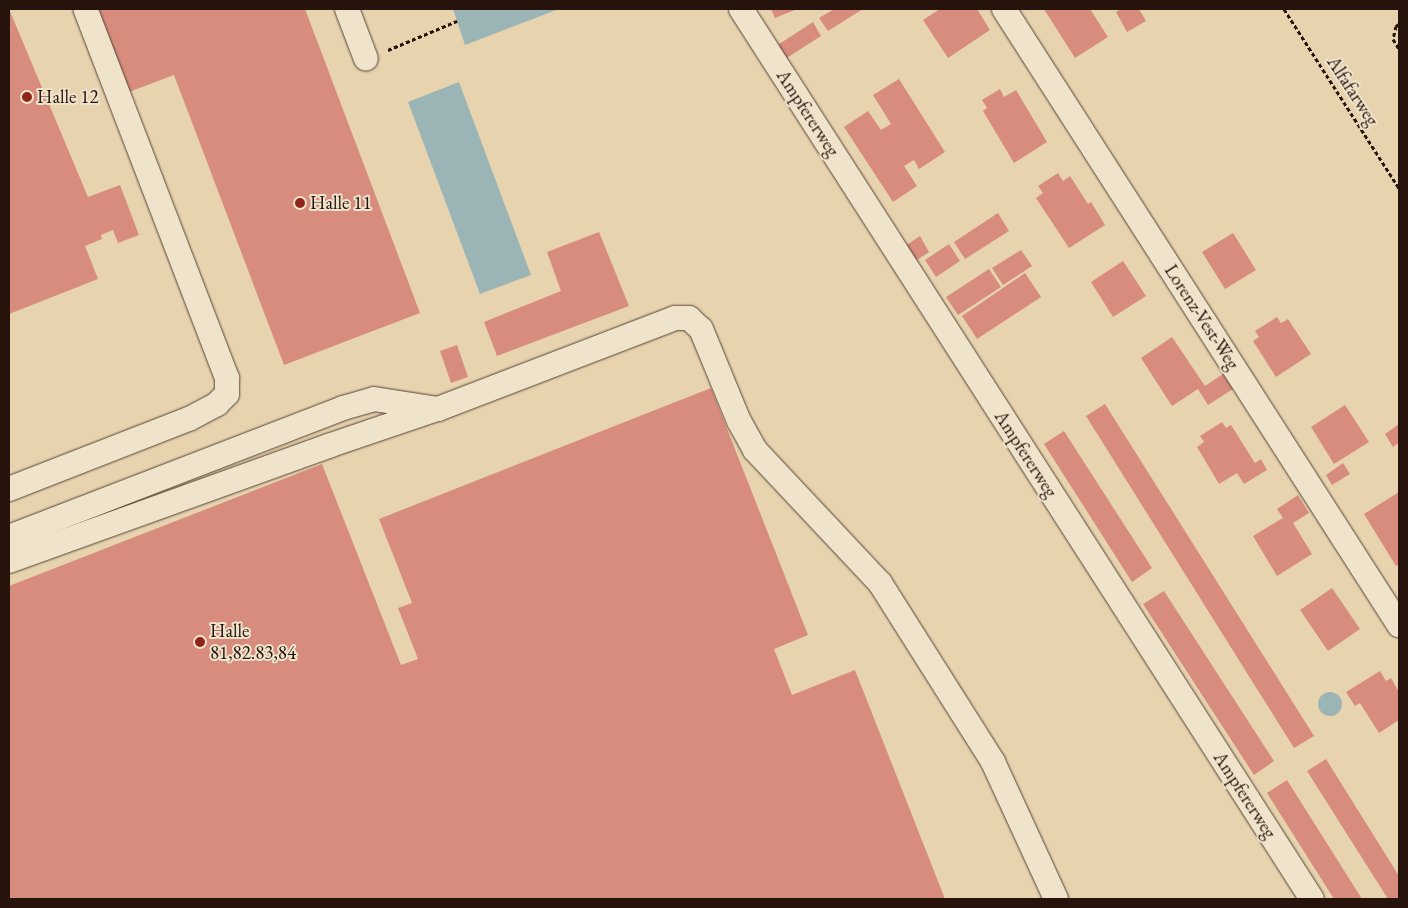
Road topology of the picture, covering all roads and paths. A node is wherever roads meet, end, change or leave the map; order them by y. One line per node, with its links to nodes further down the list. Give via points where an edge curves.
1 (85, 9): 12 (street, via 227,378 227,394 218,404 189,420)
2 (347, 9): 9 (street)
3 (740, 9): 17 (street, Ampfererweg)
4 (1004, 9): 15 (street, Lorenz-Vest-Weg)
5 (1284, 9): 10 (path, Alfafarweg)
6 (457, 21): 9 (path)
7 (1399, 24): 8 (path, via 1393,39)
8 (1399, 49)
9 (366, 59)
10 (1399, 188)
11 (438, 409): 13 (street, via 374,399 350,406); 14 (street); 16 (street, via 675,318 689,318 701,330 739,421 755,450 880,583 993,762)
12 (9, 489)
13 (9, 537)
14 (9, 561)
15 (1399, 625)
16 (1056, 899)
17 (1312, 899)

